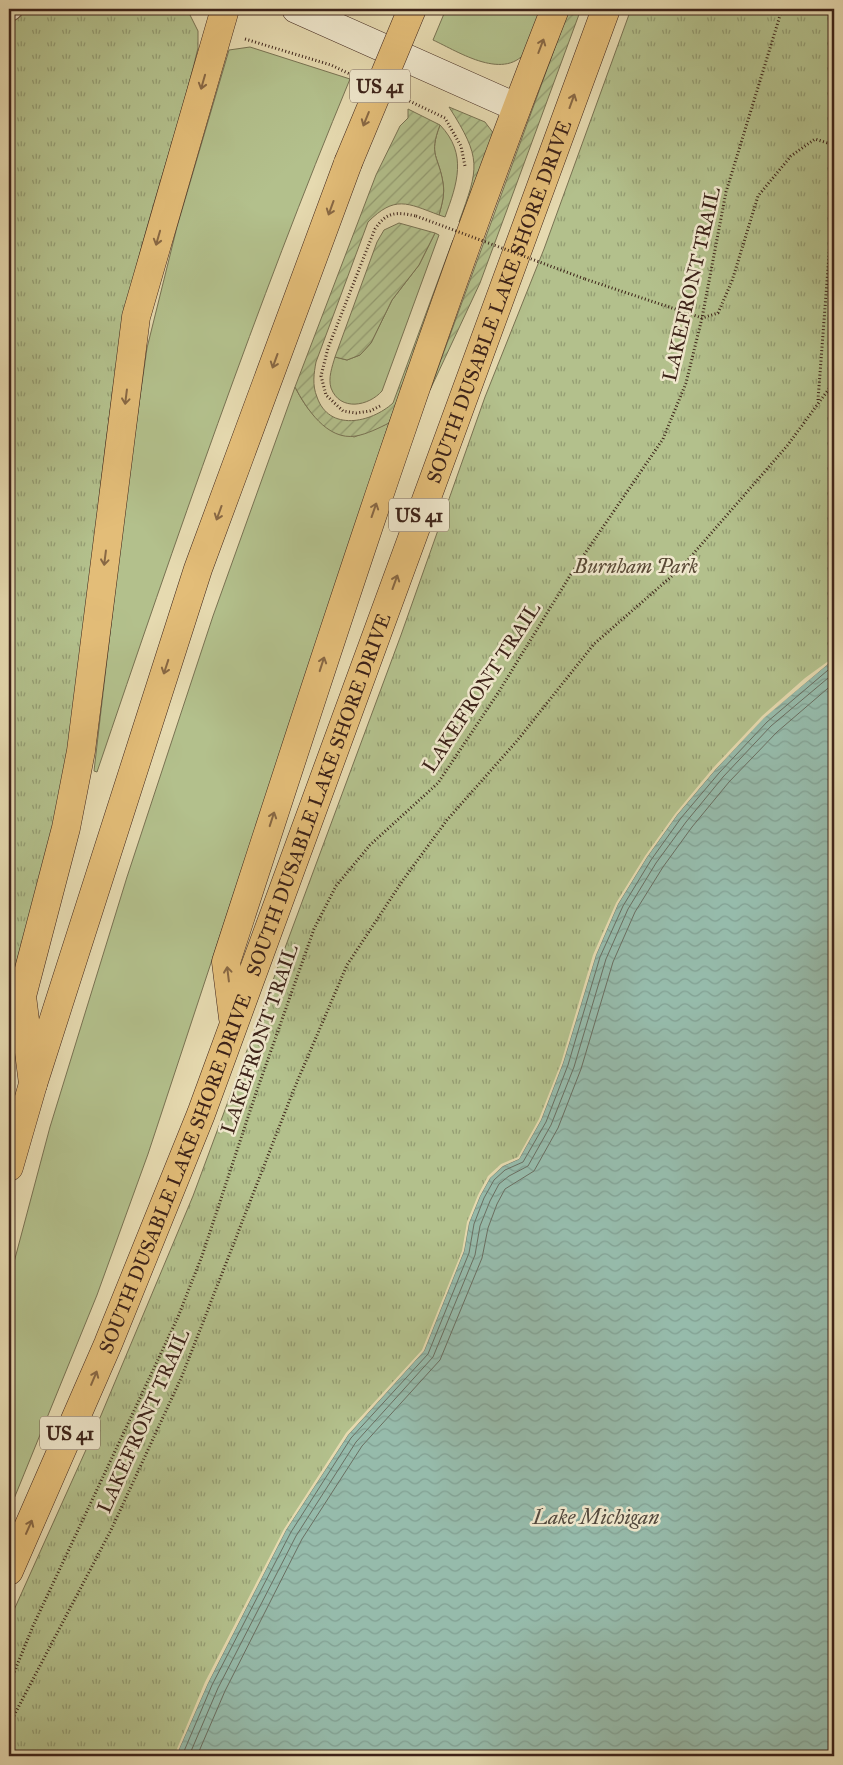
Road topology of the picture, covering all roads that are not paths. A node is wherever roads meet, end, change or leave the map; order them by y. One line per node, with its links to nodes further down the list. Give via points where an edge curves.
1 (12, 9): 7 (street)
2 (225, 9): 10 (highway, one-way to 10, via 136,317 81,752 66,828 22,996)
3 (296, 9): 8 (main road)
4 (412, 9): 10 (highway, US 41, one-way to 10, bridge, via 348,163 198,569)
5 (555, 9): 8 (highway, one-way to 5)
6 (606, 9): 9 (highway, SOUTH DUSABLE LAKE SHORE DRIVE / US 41, one-way to 6)
7 (9, 11)
8 (516, 107): 9 (highway, one-way to 8, via 226,962 342,604)
9 (234, 1022): 12 (highway, SOUTH DUSABLE LAKE SHORE DRIVE / US 41, one-way to 9, via 108,1344 202,1114)
10 (33, 1084): 11 (highway, US 41)
11 (9, 1167)
12 (9, 1571)

